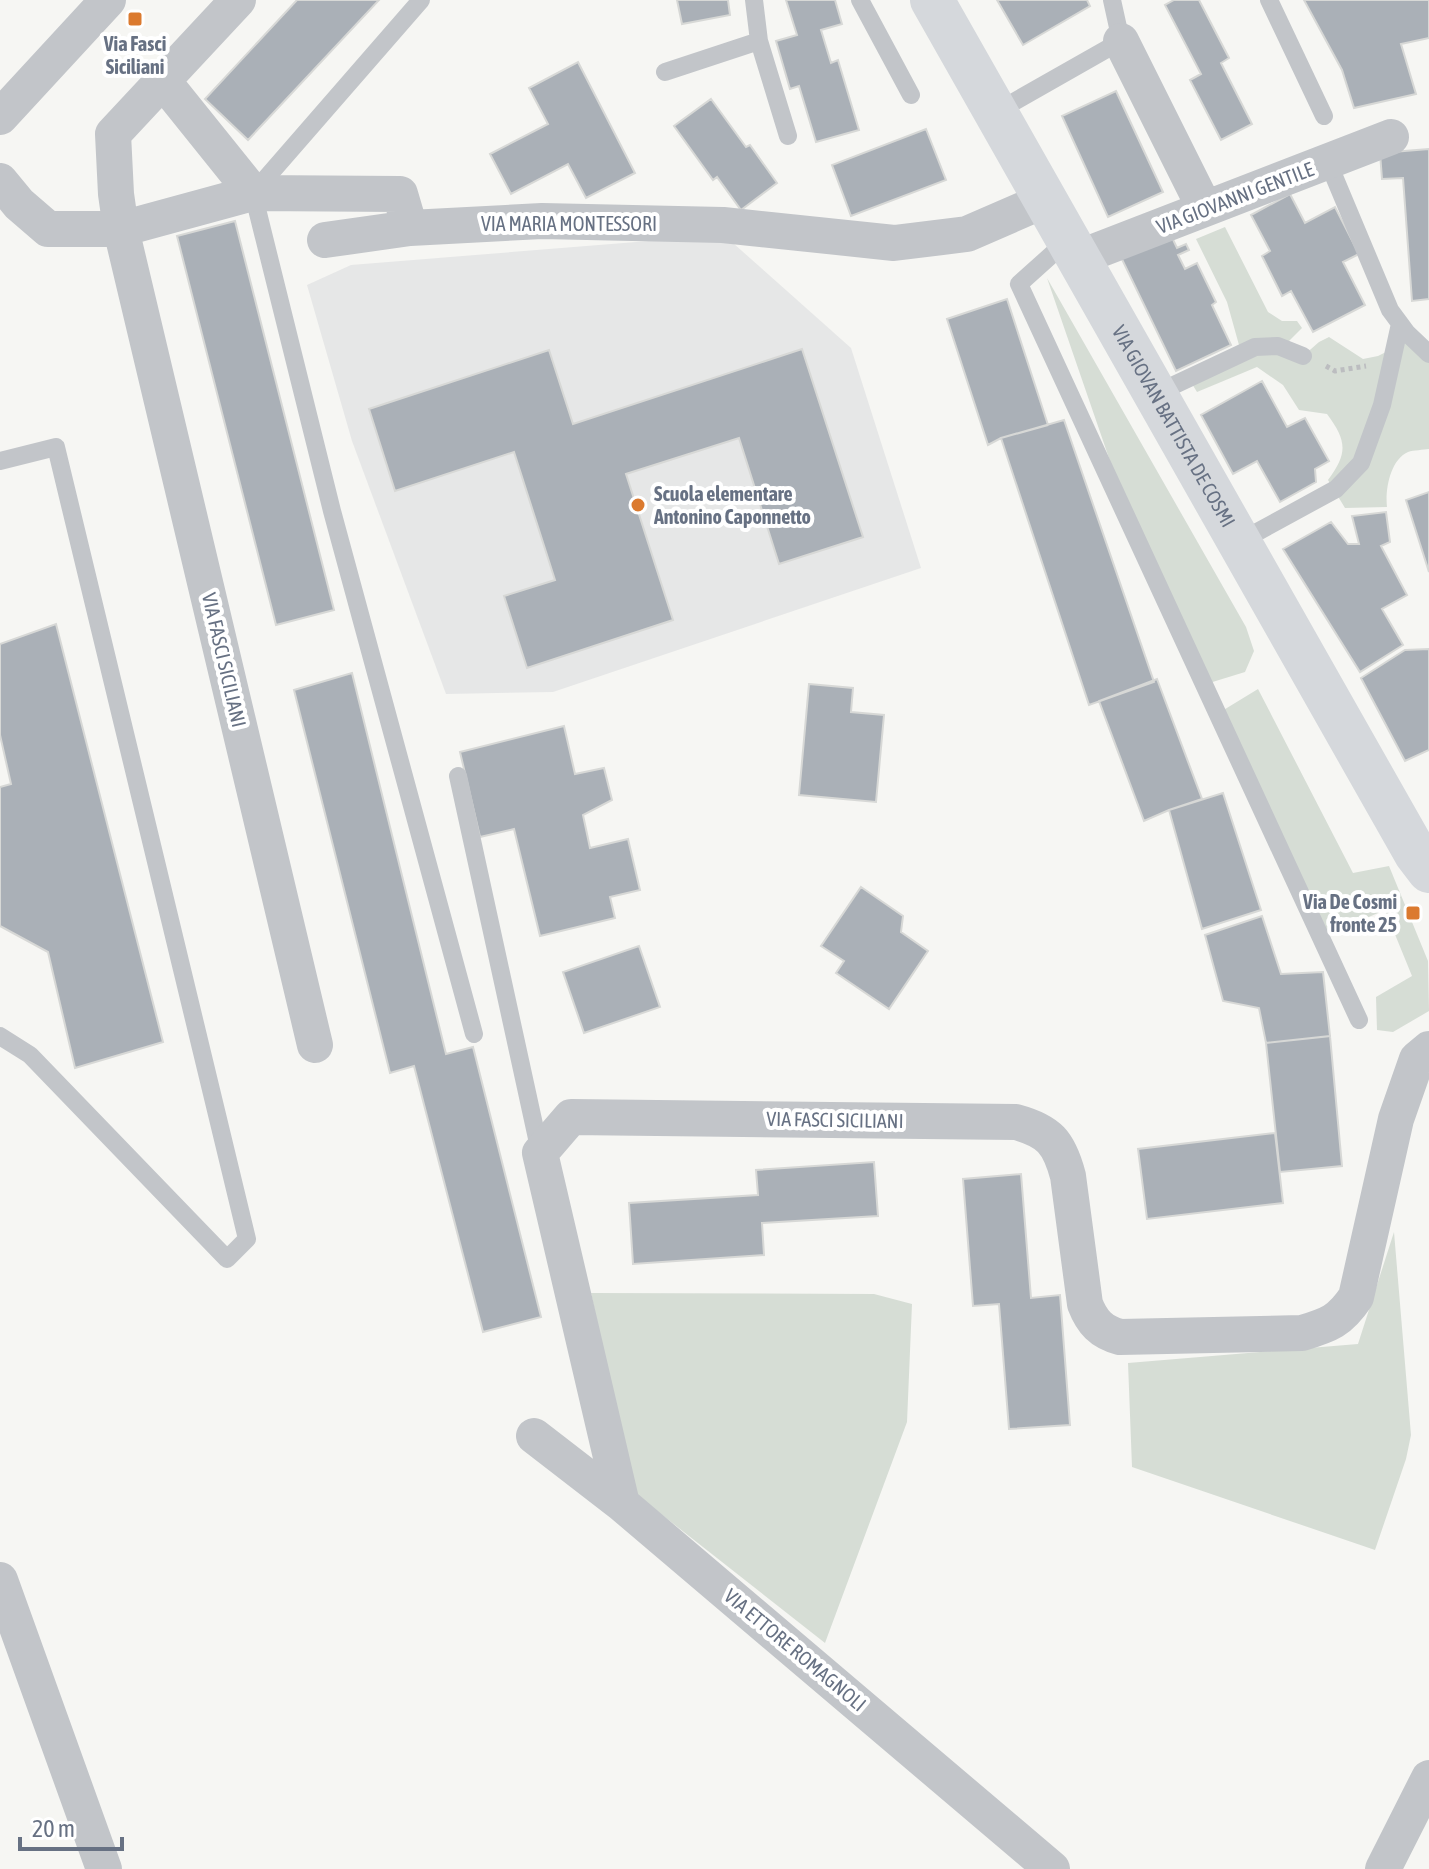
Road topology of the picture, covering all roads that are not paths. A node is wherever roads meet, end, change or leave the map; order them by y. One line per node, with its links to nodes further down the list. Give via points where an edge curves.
1 (108, 0): 16 (street)
2 (238, 0): 12 (street, VIA FASCI SICILIANI)
3 (421, 0): 21 (lane)
4 (754, 0): 9 (lane)
5 (860, 0): 13 (lane)
6 (932, 0): 14 (main road, VIA GIOVAN BATTISTA DE COSMI)
7 (1112, 0): 10 (lane)
8 (1269, 0): 15 (lane)
9 (759, 41): 11 (lane); 17 (lane)
10 (1121, 41): 14 (lane); 23 (street)
11 (665, 72)
12 (163, 81): 21 (street); 25 (street, VIA FASCI SICILIANI, via 113,134)
13 (911, 95)
14 (996, 112): 22 (main road, VIA GIOVAN BATTISTA DE COSMI)
15 (1324, 116)
16 (0, 117)
17 (788, 136)
18 (1391, 137): 19 (street, VIA GIOVANNI GENTILE)
19 (1328, 162): 23 (street, VIA GIOVANNI GENTILE); 28 (lane)
20 (0, 181): 25 (street, via 48,229)
21 (253, 193): 24 (street, via 400,194); 25 (street); 37 (lane, via 332,511)
22 (1045, 200): 24 (street, VIA MARIA MONTESSORI, via 967,234 894,243 723,225 542,221); 27 (main road, VIA GIOVAN BATTISTA DE COSMI)
23 (1205, 209): 27 (street, VIA GIOVANNI GENTILE)
24 (410, 228): 26 (street, VIA MARIA MONTESSORI)
25 (121, 229): 39 (street, VIA FASCI SICILIANI)
26 (325, 240)
27 (1073, 249): 31 (main road, VIA GIOVAN BATTISTA DE COSMI); 36 (lane, via 1019,284)
28 (1400, 324): 29 (lane); 33 (lane, via 1382,405 1361,463 1336,489)
29 (1429, 354)
30 (1303, 356): 31 (lane, via 1278,346 1255,347)
31 (1155, 394): 33 (main road, VIA GIOVAN BATTISTA DE COSMI)
32 (0, 461): 38 (lane, via 56,447 247,1239 227,1259 30,1055)
33 (1239, 542): 35 (main road, VIA GIOVAN BATTISTA DE COSMI)
34 (458, 776): 41 (lane)
35 (1426, 865)
36 (1359, 1020)
37 (474, 1034)
38 (0, 1036)
39 (315, 1045)
40 (1429, 1049): 41 (street, VIA FASCI SICILIANI, via 1417,1059 1396,1119 1356,1297 1344,1314 1302,1333 1106,1333 1085,1304 1063,1158 1040,1129 1016,1122 571,1117)
41 (540, 1153): 43 (street)
42 (534, 1436): 43 (street, VIA ETTORE ROMAGNOLI)
43 (622, 1504): 47 (street, VIA ETTORE ROMAGNOLI)
44 (0, 1580): 46 (street)
45 (1429, 1778): 48 (street)
46 (104, 1869)
47 (1052, 1869)
48 (1383, 1869)

